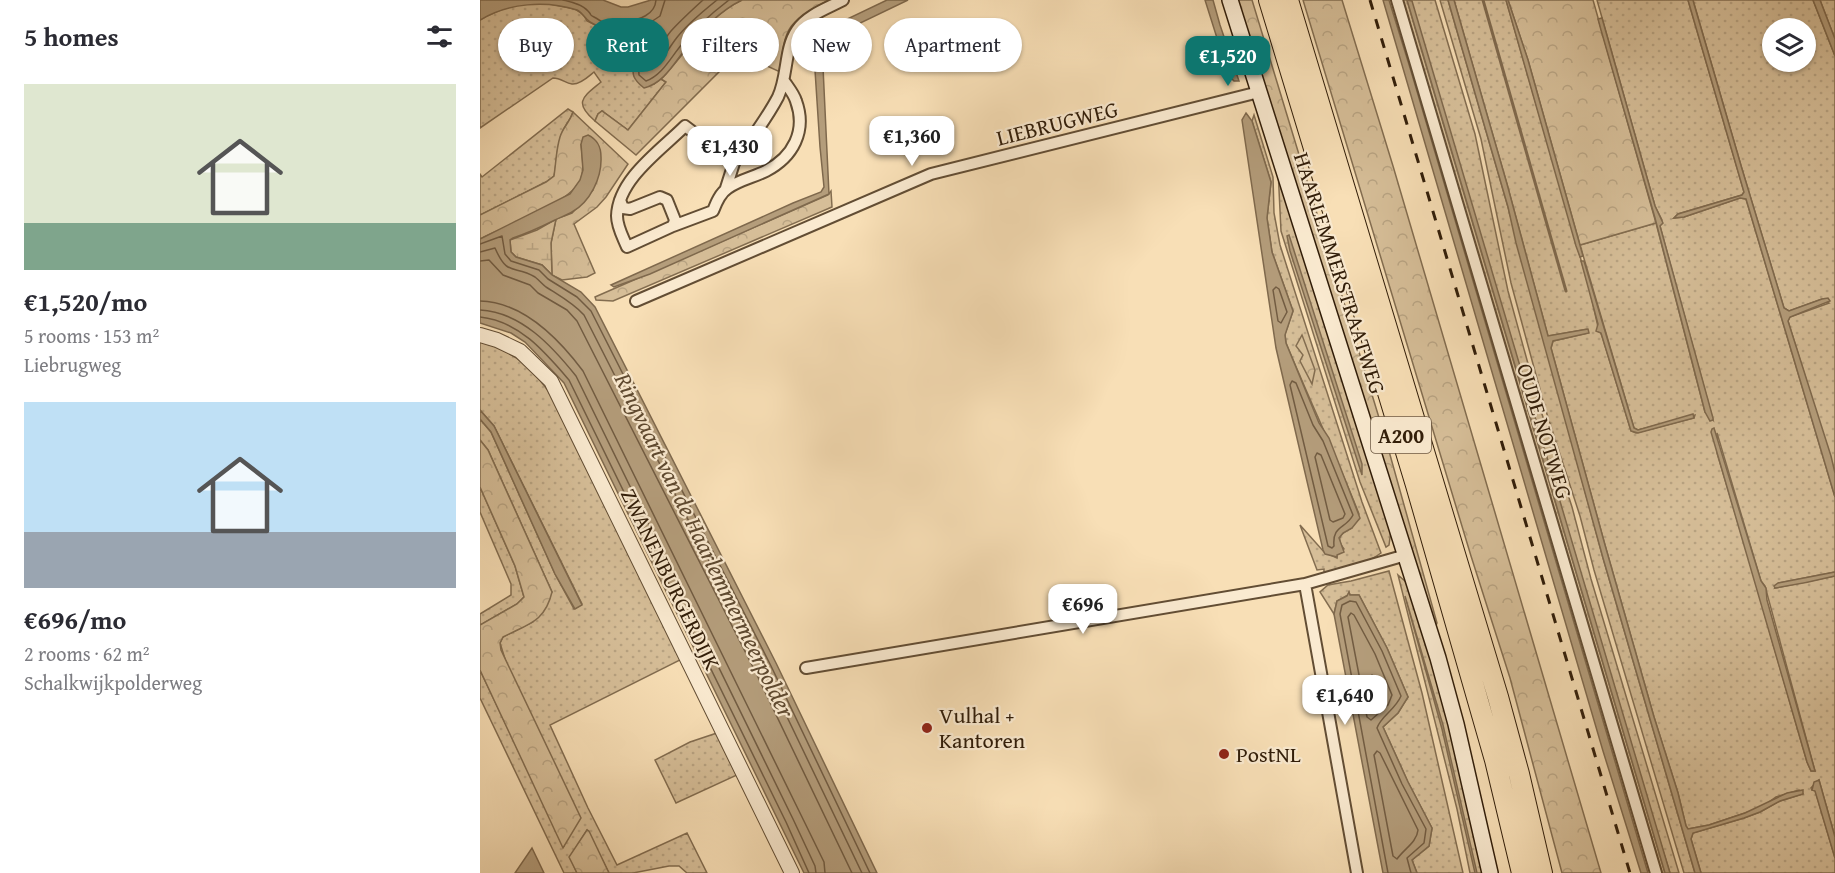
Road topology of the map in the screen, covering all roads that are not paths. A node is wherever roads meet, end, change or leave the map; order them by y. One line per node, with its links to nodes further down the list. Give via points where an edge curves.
1 (843, 0): 6 (street, via 797,30)
2 (1230, 0): 7 (main road, HAARLEMMERSTRAATWEG)
3 (1269, 0): 20 (highway, A200, via 1420,496 1495,760)
4 (1288, 0): 21 (highway, A200, via 1498,697)
5 (1397, 0): 22 (street, OUDE NOTWEG)
6 (784, 81): 8 (street, via 778,98); 9 (street, via 796,101 799,119 791,152 778,165)
7 (1259, 93): 12 (street, LIEBRUGWEG, via 932,174); 14 (main road, HAARLEMMERSTRAATWEG)
8 (734, 163): 9 (street); 10 (street, via 685,126 630,180)
9 (726, 189): 11 (street, via 713,211)
10 (620, 200): 11 (street, via 623,208 630,209 660,197 667,200 675,220); 11 (street, via 617,217 627,247)
11 (673, 226)
12 (636, 301)
13 (480, 335): 17 (street, ZWANENBURGERDIJK, via 520,351 551,381)
14 (1406, 555): 15 (street); 19 (main road, HAARLEMMERSTRAATWEG, via 1456,724)
15 (1305, 584): 16 (street); 18 (street)
16 (806, 668)
17 (792, 873)
18 (1357, 873)
19 (1490, 873)
20 (1522, 873)
21 (1542, 873)
22 (1656, 873)

